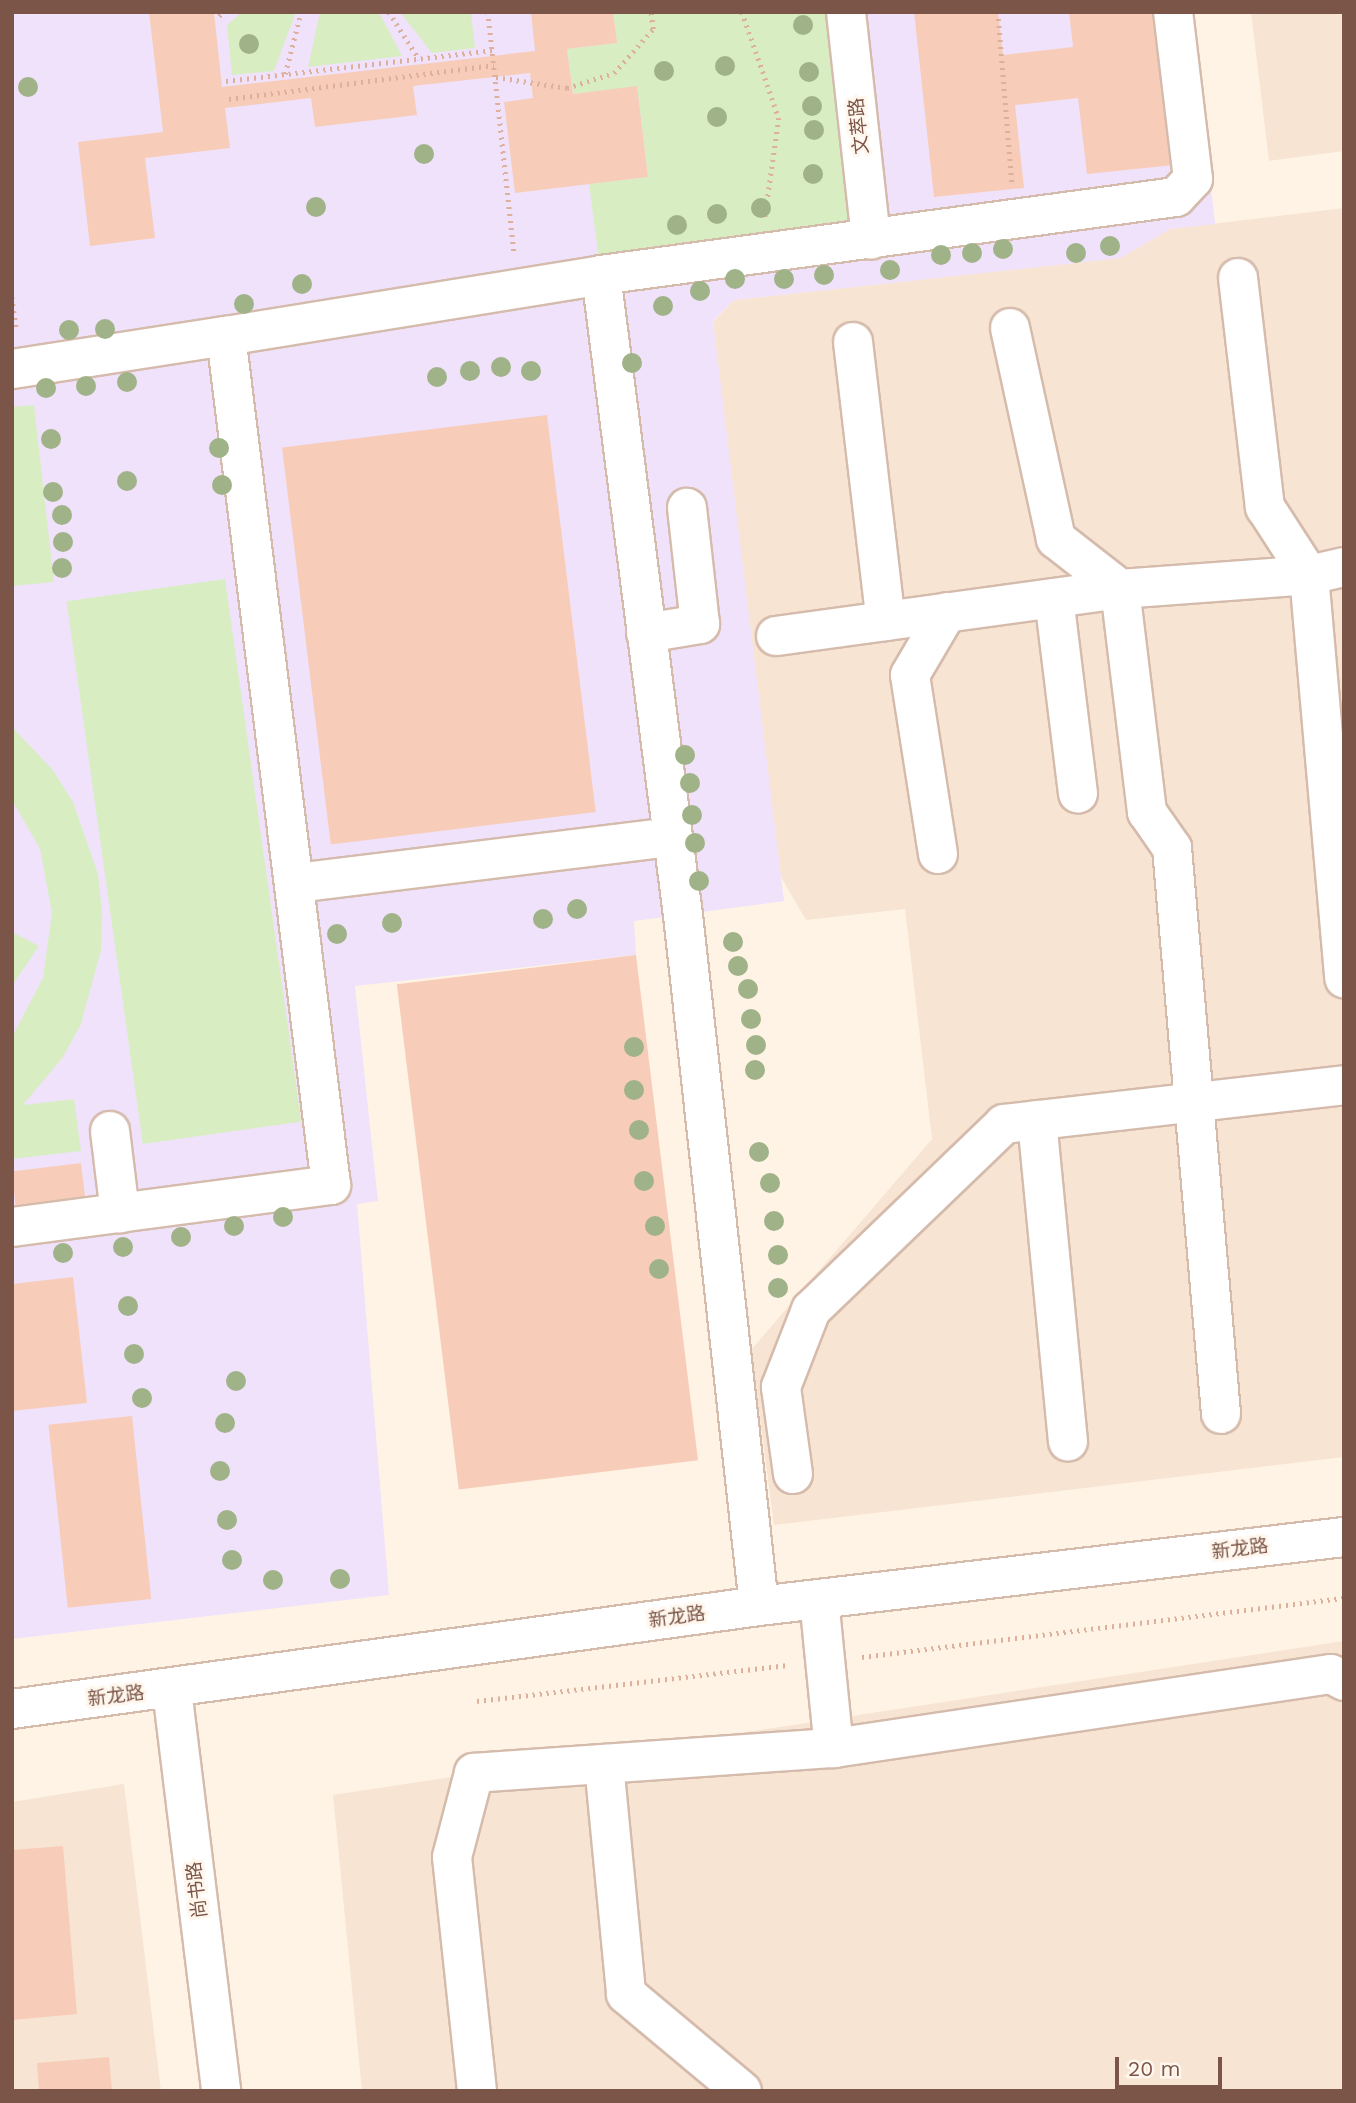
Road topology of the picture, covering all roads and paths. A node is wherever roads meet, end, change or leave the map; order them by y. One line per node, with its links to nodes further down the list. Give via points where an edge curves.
1 (302, 12): 12 (path)
2 (389, 12): 10 (path)
3 (488, 12): 9 (path)
4 (651, 12): 13 (path, via 653,29 614,73 567,88)
5 (741, 12): 18 (path, via 779,118 771,196)
6 (846, 12): 17 (street, 文萃路)
7 (998, 12): 16 (path)
8 (1173, 12): 16 (street, via 1193,178 1177,197)
9 (492, 50): 10 (path); 11 (path)
10 (419, 59): 12 (path)
11 (494, 65): 15 (path); 21 (path)
12 (285, 74): 14 (path)
13 (496, 77)
14 (226, 81)
15 (229, 99)
16 (1014, 220): 17 (street)
17 (871, 240): 18 (street)
18 (754, 255): 19 (street)
19 (601, 275): 21 (street); 32 (street)
20 (1238, 278): 27 (street, via 1265,507)
21 (518, 288): 23 (street)
22 (1010, 328): 28 (street, via 1056,539)
23 (226, 336): 25 (street); 37 (street)
24 (853, 342): 31 (street)
25 (12, 369)
26 (687, 508): 32 (street, via 700,624)
27 (1326, 571): 28 (street); 38 (street)
28 (1120, 589): 29 (street); 40 (street, via 1147,811 1172,848)
29 (1054, 598): 30 (street); 34 (street)
30 (947, 612): 31 (street); 36 (street, via 910,675)
31 (886, 621): 33 (street)
32 (646, 632): 35 (street)
33 (776, 636)
34 (1078, 794)
35 (672, 837): 37 (street); 51 (street)
36 (938, 854)
37 (296, 883): 43 (street, via 331,1185)
38 (1344, 978)
39 (1344, 1085): 40 (street)
40 (1192, 1103): 41 (street); 45 (street)
41 (1037, 1120): 46 (street); 47 (street, via 1004,1124 811,1310 781,1387)
42 (110, 1131): 43 (street)
43 (120, 1213): 44 (street)
44 (12, 1227)
45 (1221, 1414)
46 (1068, 1442)
47 (793, 1474)
48 (1344, 1537): 50 (street, 新龙路)
49 (1344, 1598): 52 (path)
50 (819, 1599): 51 (street, 新龙路); 52 (street)
51 (759, 1606): 54 (street, 新龙路)
52 (825, 1661): 55 (path); 57 (street)
53 (1344, 1681): 57 (street, via 1331,1674)
54 (172, 1690): 56 (street, 新龙路); 59 (street, 尚书路)
55 (477, 1701)
56 (12, 1709)
57 (834, 1748): 58 (street)
58 (604, 1764): 60 (street, via 474,1773 452,1857); 61 (street, via 626,1994)
59 (221, 2091)
60 (477, 2091)
61 (742, 2091)

